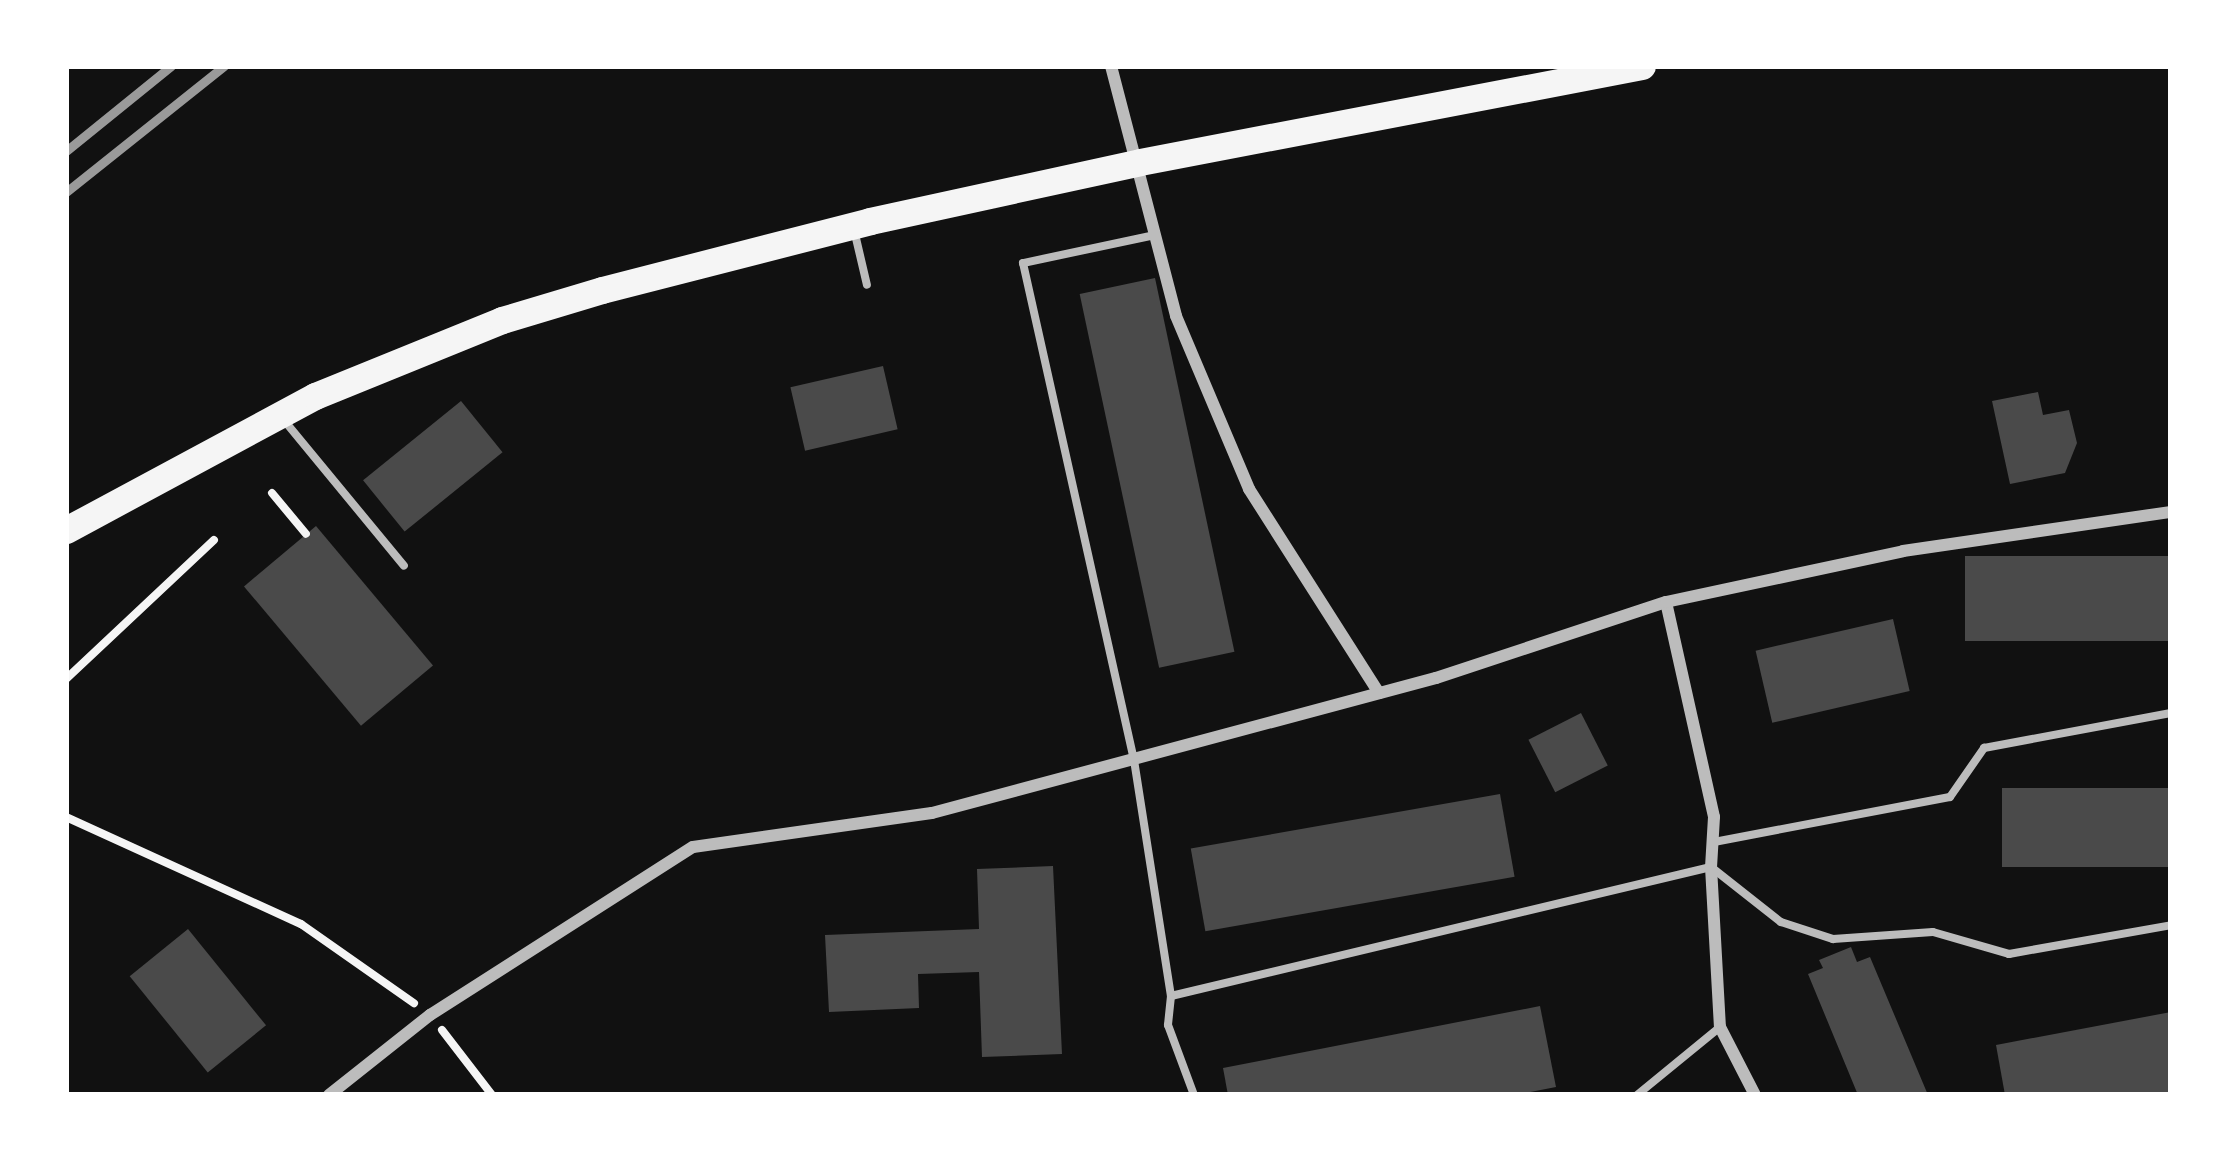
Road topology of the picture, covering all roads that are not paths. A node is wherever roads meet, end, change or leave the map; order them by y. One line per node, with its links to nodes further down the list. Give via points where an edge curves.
1 (1111, 66): 3 (street)
2 (1642, 66): 3 (main road)
3 (1140, 162): 4 (main road); 5 (street)
4 (854, 225): 6 (lane); 7 (main road, via 502,320)
5 (1155, 236): 12 (street, via 1176,316 1249,489); 14 (lane, via 1023,263)
6 (867, 285)
7 (279, 415): 9 (main road); 10 (lane)
8 (2171, 512): 11 (street, via 1903,551)
9 (66, 530)
10 (404, 566)
11 (1666, 602): 12 (street); 15 (street, via 1714,817)
12 (1379, 693): 14 (street)
13 (2171, 713): 15 (lane, via 1984,748 1950,797)
14 (1134, 760): 18 (lane); 20 (street, via 932,813 692,847 430,1015)
15 (1712, 842): 16 (street)
16 (1711, 867): 17 (lane, via 1781,922 1833,939 1933,932 2009,954); 18 (lane); 19 (street)
17 (2171, 925)
18 (1171, 996): 21 (lane, via 1168,1025)
19 (1720, 1027): 22 (lane); 23 (street)
20 (329, 1095)
21 (1194, 1095)
22 (1636, 1095)
23 (1755, 1095)

